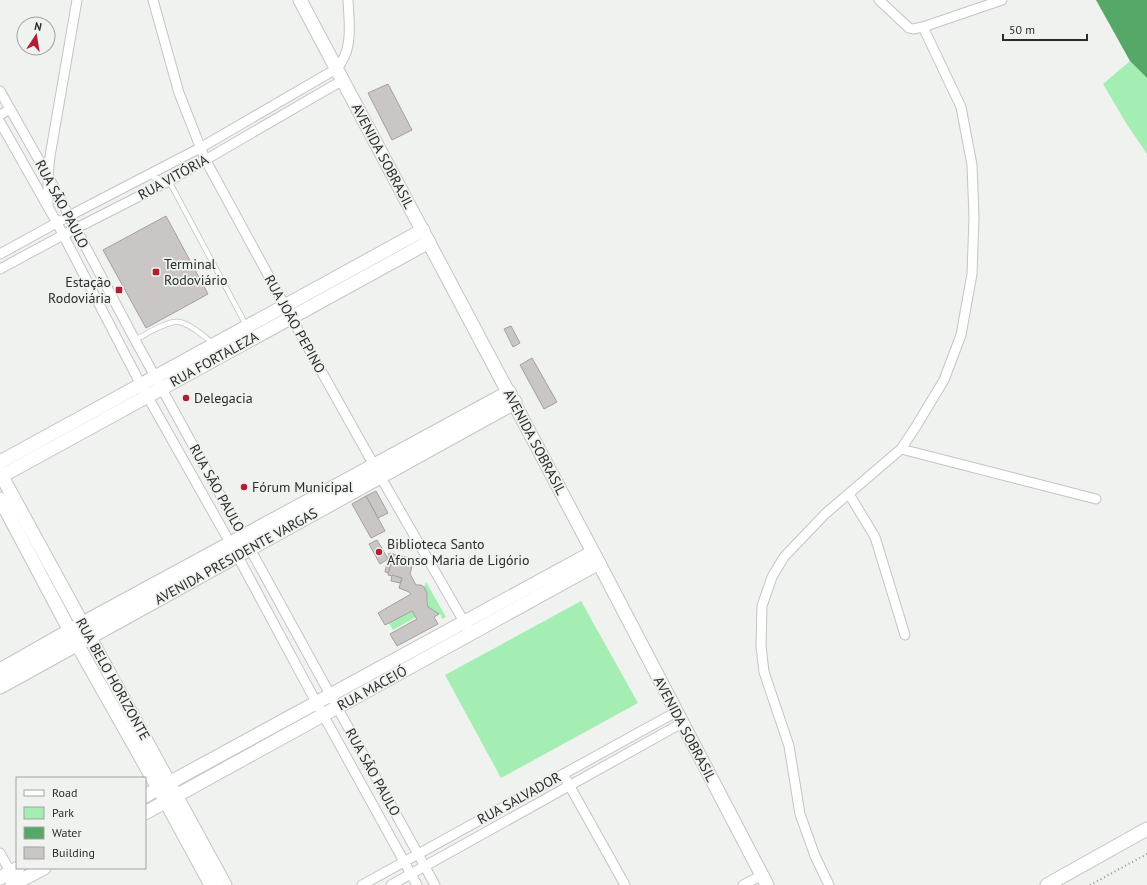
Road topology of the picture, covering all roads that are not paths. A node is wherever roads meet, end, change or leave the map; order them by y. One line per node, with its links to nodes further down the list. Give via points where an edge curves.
1 (77, 0): 17 (street)
2 (153, 0): 15 (street, RUA JOÃO PEPINO, via 180,92)
3 (300, 0): 8 (street, AVENIDA SOBRASIL)
4 (348, 0): 8 (street, via 349,38)
5 (879, 0): 7 (street, via 909,28)
6 (1002, 0): 7 (street)
7 (920, 27): 50 (street, via 961,107 972,165 972,274 961,335 944,380)
8 (340, 75): 10 (street, RUA VITÓRIA); 13 (street, RUA VITÓRIA); 26 (street, AVENIDA SOBRASIL)
9 (0, 91): 11 (street, RUA SÃO PAULO)
10 (276, 104): 13 (street); 15 (street, RUA VITÓRIA)
11 (10, 109): 12 (street); 17 (street, RUA SÃO PAULO)
12 (0, 115)
13 (283, 115): 16 (street, RUA VITÓRIA)
14 (0, 122): 21 (street, RUA SÃO PAULO)
15 (200, 148): 16 (street, RUA JOÃO PEPINO); 18 (street, RUA VITÓRIA)
16 (205, 160): 19 (street, RUA VITÓRIA); 37 (street, RUA JOÃO PEPINO)
17 (48, 176): 21 (street); 23 (street, RUA SÃO PAULO)
18 (148, 176): 19 (lane); 20 (street, RUA VITÓRIA)
19 (169, 181): 22 (street, RUA VITÓRIA); 39 (lane)
20 (106, 198): 22 (street); 23 (street, RUA VITÓRIA)
21 (48, 208): 24 (street, RUA SÃO PAULO)
22 (112, 210): 25 (street, RUA VITÓRIA)
23 (69, 216): 24 (street, RUA VITÓRIA); 25 (street, RUA SÃO PAULO)
24 (57, 223): 27 (street, RUA SÃO PAULO); 29 (street, RUA VITÓRIA)
25 (75, 228): 27 (street, RUA VITÓRIA); 40 (street, RUA SÃO PAULO)
26 (422, 230): 28 (street, AVENIDA SOBRASIL); 32 (street, RUA FORTALEZA)
27 (63, 235): 31 (street, RUA VITÓRIA); 46 (street, RUA SÃO PAULO)
28 (429, 242): 34 (street, RUA FORTALEZA); 47 (street, AVENIDA SOBRASIL)
29 (14, 247): 30 (street, RUA VITÓRIA); 31 (street)
30 (0, 254)
31 (20, 258): 33 (street, RUA VITÓRIA)
32 (370, 258): 34 (street); 35 (street, RUA FORTALEZA)
33 (0, 269)
34 (378, 270): 36 (street, RUA FORTALEZA)
35 (321, 285): 36 (street); 37 (street, RUA FORTALEZA)
36 (327, 297): 38 (street, RUA FORTALEZA)
37 (284, 305): 38 (street, RUA JOÃO PEPINO); 39 (street, RUA FORTALEZA)
38 (291, 317): 39 (street, RUA FORTALEZA); 53 (street, RUA JOÃO PEPINO)
39 (250, 332): 41 (street, RUA FORTALEZA); 43 (street, RUA FORTALEZA)
40 (135, 340): 41 (lane, via 170,323 178,322 187,325); 44 (street, RUA SÃO PAULO)
41 (214, 344): 42 (street, RUA FORTALEZA)
42 (192, 356): 43 (street); 44 (street, RUA FORTALEZA)
43 (199, 368): 45 (street, RUA FORTALEZA)
44 (156, 376): 45 (street, RUA SÃO PAULO); 46 (street, RUA FORTALEZA)
45 (162, 388): 46 (street, RUA FORTALEZA); 49 (street, RUA SÃO PAULO)
46 (144, 390): 48 (street, RUA FORTALEZA); 51 (street, RUA SÃO PAULO)
47 (511, 398): 53 (main road, AVENIDA PRESIDENTE VARGAS); 62 (street, AVENIDA SOBRASIL)
48 (48, 443): 52 (street, RUA FORTALEZA); 54 (street, RUA FORTALEZA)
49 (193, 445): 51 (street); 55 (street, RUA SÃO PAULO)
50 (901, 449): 56 (street); 59 (street)
51 (180, 453): 57 (street, RUA SÃO PAULO)
52 (0, 462)
53 (377, 471): 61 (main road, AVENIDA PRESIDENTE VARGAS); 65 (street, RUA JOÃO PEPINO)
54 (0, 475): 60 (street, RUA BELO HORIZONTE)
55 (216, 487): 57 (street); 61 (street, RUA SÃO PAULO)
56 (849, 494): 67 (street, via 875,537); 116 (street, via 825,514 784,557 772,577 762,606 761,646 764,672 789,746 800,814)
57 (203, 495): 61 (street, RUA SÃO PAULO)
58 (0, 499): 60 (street, RUA BELO HORIZONTE)
59 (1096, 499)
60 (25, 532): 66 (street, RUA BELO HORIZONTE)
61 (240, 546): 63 (street, RUA SÃO PAULO); 64 (street, RUA SÃO PAULO); 66 (main road, AVENIDA PRESIDENTE VARGAS)
62 (596, 557): 65 (street, RUA MACEIÓ); 80 (street, AVENIDA SOBRASIL)
63 (278, 599): 64 (street); 68 (street, RUA SÃO PAULO)
64 (265, 606): 69 (street, RUA SÃO PAULO)
65 (467, 628): 70 (street, RUA MACEIÓ); 72 (street, RUA MACEIÓ)
66 (80, 634): 71 (main road, AVENIDA PRESIDENTE VARGAS); 73 (main road, AVENIDA PRESIDENTE VARGAS); 74 (street, RUA BELO HORIZONTE); 76 (street, RUA BELO HORIZONTE)
67 (906, 636)
68 (304, 647): 69 (street); 75 (street, RUA SÃO PAULO)
69 (291, 655): 77 (street, RUA SÃO PAULO)
70 (386, 664): 72 (street); 75 (street, RUA MACEIÓ)
71 (0, 672)
72 (393, 676): 78 (street, RUA MACEIÓ)
73 (0, 686)
74 (119, 690): 76 (street); 82 (street, RUA BELO HORIZONTE)
75 (330, 695): 77 (street, RUA MACEIÓ); 78 (street, RUA SÃO PAULO)
76 (107, 696): 82 (street, RUA BELO HORIZONTE)
77 (316, 702): 79 (street, RUA SÃO PAULO); 81 (street, RUA MACEIÓ)
78 (337, 707): 79 (street, RUA MACEIÓ); 84 (street, RUA SÃO PAULO)
79 (323, 715): 83 (street, RUA MACEIÓ); 86 (street, RUA SÃO PAULO)
80 (679, 718): 88 (street, RUA SALVADOR); 90 (street, RUA SALVADOR); 107 (street, AVENIDA SOBRASIL)
81 (264, 730): 83 (street); 85 (street, RUA MACEIÓ)
82 (136, 735): 89 (street, RUA BELO HORIZONTE)
83 (272, 743): 87 (street, RUA MACEIÓ)
84 (360, 748): 86 (street); 93 (street, RUA SÃO PAULO)
85 (219, 755): 87 (street); 89 (street, RUA MACEIÓ)
86 (346, 756): 95 (street, RUA SÃO PAULO)
87 (227, 768): 92 (street, RUA MACEIÓ)
88 (563, 774): 90 (street); 96 (street, RUA SALVADOR)
89 (164, 785): 91 (street, RUA MACEIÓ); 92 (street, RUA BELO HORIZONTE)
90 (570, 786): 98 (street, RUA SALVADOR); 114 (street)
91 (146, 795)
92 (171, 799): 94 (street, RUA MACEIÓ); 99 (street, RUA BELO HORIZONTE)
93 (392, 809): 95 (street); 101 (street, RUA SÃO PAULO)
94 (146, 812)
95 (379, 816): 102 (street, RUA SÃO PAULO)
96 (462, 829): 98 (street); 101 (street, RUA SALVADOR)
97 (1147, 829): 117 (street)
98 (470, 842): 103 (street, RUA SALVADOR)
99 (200, 852): 108 (street, RUA BELO HORIZONTE); 109 (street, RUA BELO HORIZONTE)
100 (0, 853): 106 (street)
101 (418, 854): 102 (street, RUA SALVADOR); 103 (street, RUA SÃO PAULO)
102 (404, 861): 105 (street, RUA SÃO PAULO); 110 (street, RUA SALVADOR)
103 (425, 867): 105 (street, RUA SALVADOR); 113 (street, RUA SÃO PAULO)
104 (41, 869): 106 (street)
105 (411, 874): 111 (street, RUA SALVADOR); 112 (street, RUA SÃO PAULO)
106 (9, 879)
107 (764, 880): 115 (street)
108 (211, 885)
109 (225, 885)
110 (362, 885)
111 (391, 885)
112 (417, 885)
113 (435, 885)
114 (625, 885)
115 (743, 885)
116 (829, 885)
117 (1047, 885)

